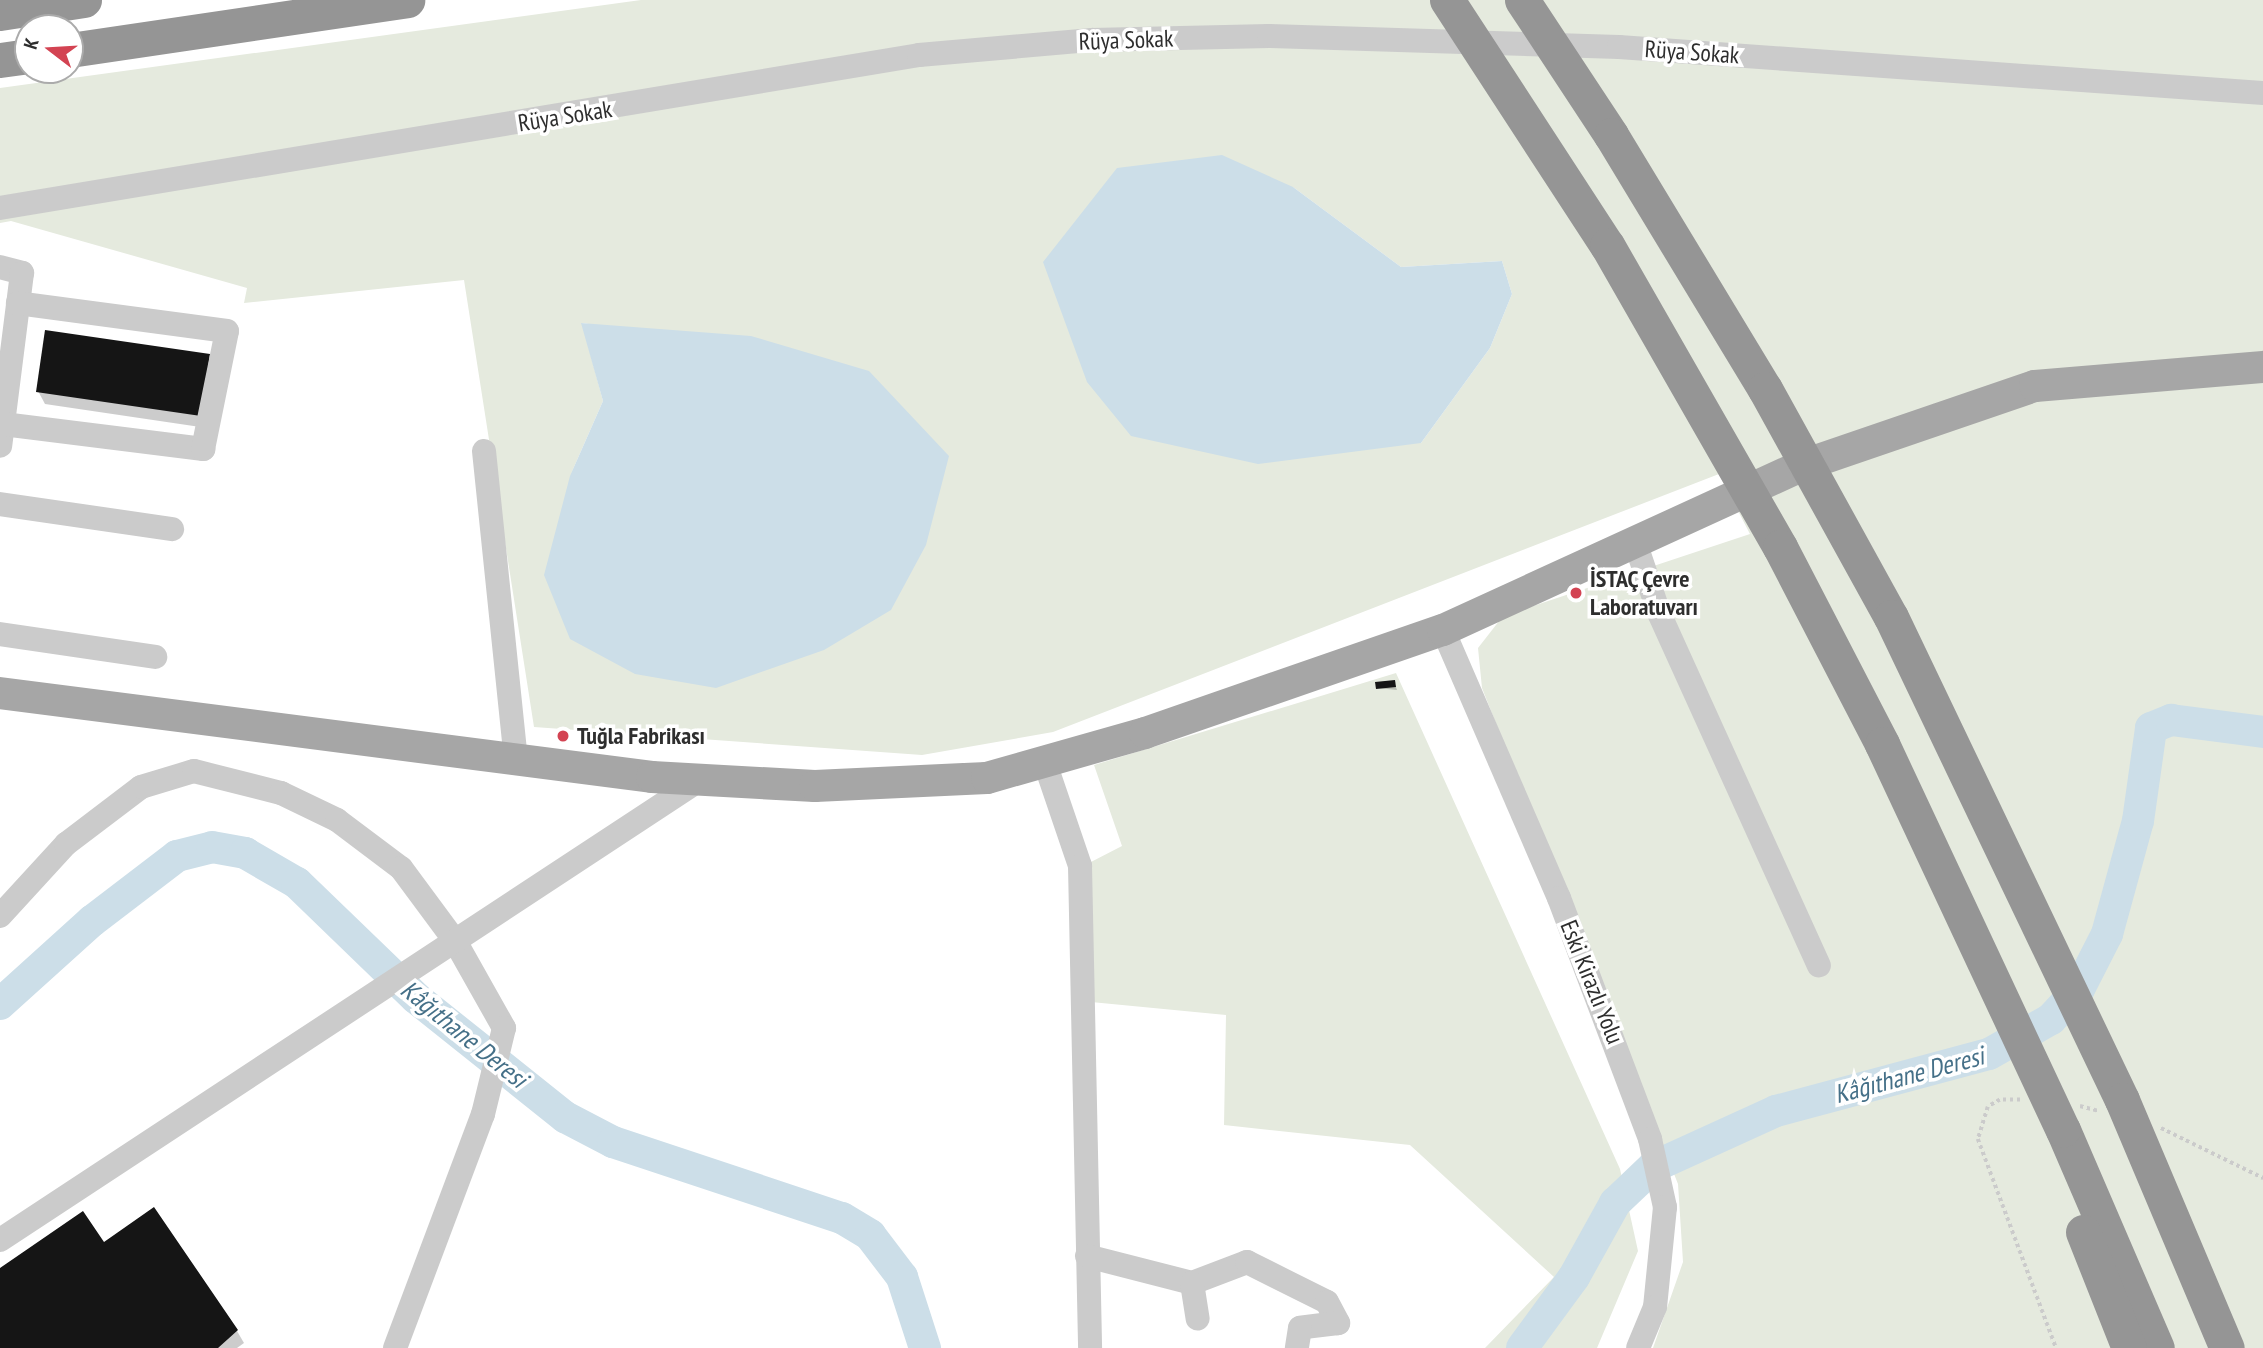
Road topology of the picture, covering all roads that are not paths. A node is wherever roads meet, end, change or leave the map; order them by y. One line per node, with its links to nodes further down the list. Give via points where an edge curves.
1 (84, 0): 5 (highway)
2 (407, 0): 6 (highway)
3 (1447, 0): 27 (highway, bridge, via 1607,245 1799,582 1974,934)
4 (1522, 0): 38 (highway, bridge, via 1717,308 1885,604 2110,1075)
5 (0, 13)
6 (84, 48)
7 (2263, 93): 8 (street, Rüya Sokak, via 1619,47 1297,36 1092,40 919,55)
8 (0, 208)
9 (0, 267): 10 (street, via 22,273)
10 (18, 303): 12 (street); 12 (street, via 227,331 203,449)
11 (2263, 367): 16 (main road, via 2035,386 1804,465)
12 (2, 420)
13 (484, 451): 21 (street)
14 (0, 504): 15 (street)
15 (172, 529)
16 (1635, 542): 17 (main road); 26 (street, via 1660,612)
17 (1443, 630): 22 (main road); 35 (street, Eski Kirazlı Yolu, via 1559,898 1650,1139 1665,1207 1655,1307)
18 (0, 634): 19 (street)
19 (155, 657)
20 (0, 693): 21 (main road)
21 (516, 759): 23 (main road)
22 (1045, 764): 23 (main road, via 987,778 828,785); 29 (street, via 1080,866)
23 (701, 779): 25 (street)
24 (0, 916): 25 (street, via 66,844 141,786 194,771 281,793 337,820 401,868)
25 (455, 941): 28 (street); 32 (street, via 504,1028 483,1114)
26 (1819, 965)
27 (2063, 1130): 36 (highway, via 2080,1225); 37 (highway)
28 (0, 1240)
29 (1087, 1256): 30 (street); 33 (street)
30 (1192, 1283): 31 (street); 34 (street, via 1247,1262 1327,1302 1338,1323 1300,1328)
31 (1198, 1319)
32 (394, 1348)
33 (1090, 1348)
34 (1297, 1348)
35 (1637, 1348)
36 (2129, 1348)
37 (2157, 1348)
38 (2227, 1348)

